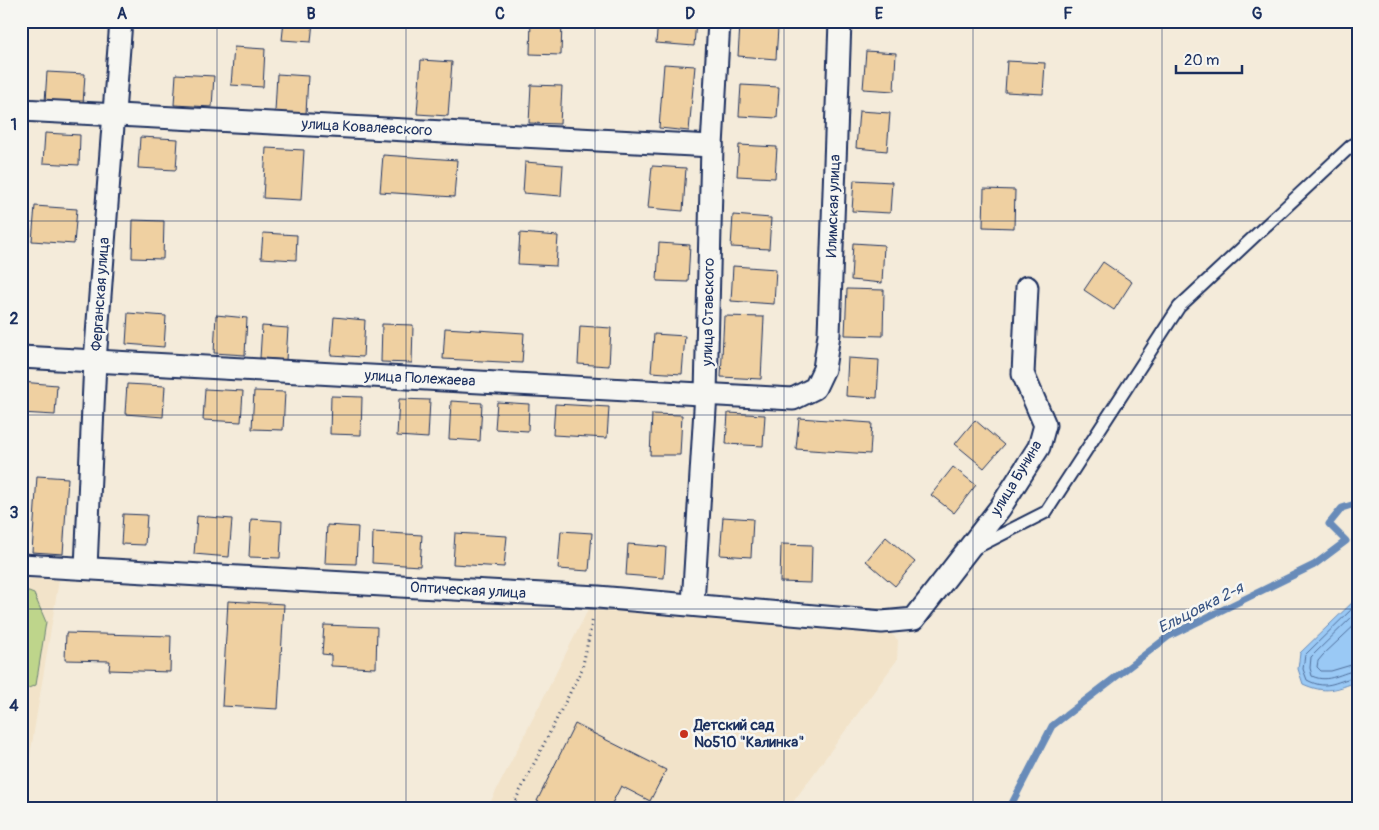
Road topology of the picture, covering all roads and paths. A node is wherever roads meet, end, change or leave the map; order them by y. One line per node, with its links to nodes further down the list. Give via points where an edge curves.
1 (121, 21): 5 (street, Ферганская улица)
2 (719, 21): 7 (street, улица Ставского)
3 (840, 21): 11 (street, Илимская улица, via 829,334 824,369)
4 (21, 110): 5 (street, улица Ковалевского)
5 (114, 113): 7 (street, улица Ковалевского); 10 (street, Ферганская улица)
6 (1356, 144): 13 (lane, via 1179,308 1046,512)
7 (712, 146): 12 (street, улица Ставского)
8 (1027, 286): 13 (street, улица Бунина, via 1023,374 1045,425 1039,447)
9 (21, 357): 10 (street, улица Полежаева)
10 (95, 361): 12 (street, улица Полежаева); 15 (street, Ферганская улица)
11 (815, 388): 12 (street, улица Полежаева, via 793,399)
12 (706, 393): 17 (street, улица Ставского)
13 (968, 552): 18 (street, улица Бунина)
14 (21, 565): 15 (street, Оптическая улица)
15 (86, 568): 16 (street, Оптическая улица)
16 (598, 597): 17 (street, Оптическая улица); 19 (path, via 582,670)
17 (693, 604): 18 (street, Оптическая улица, via 882,622)
18 (914, 619)
19 (511, 809)

